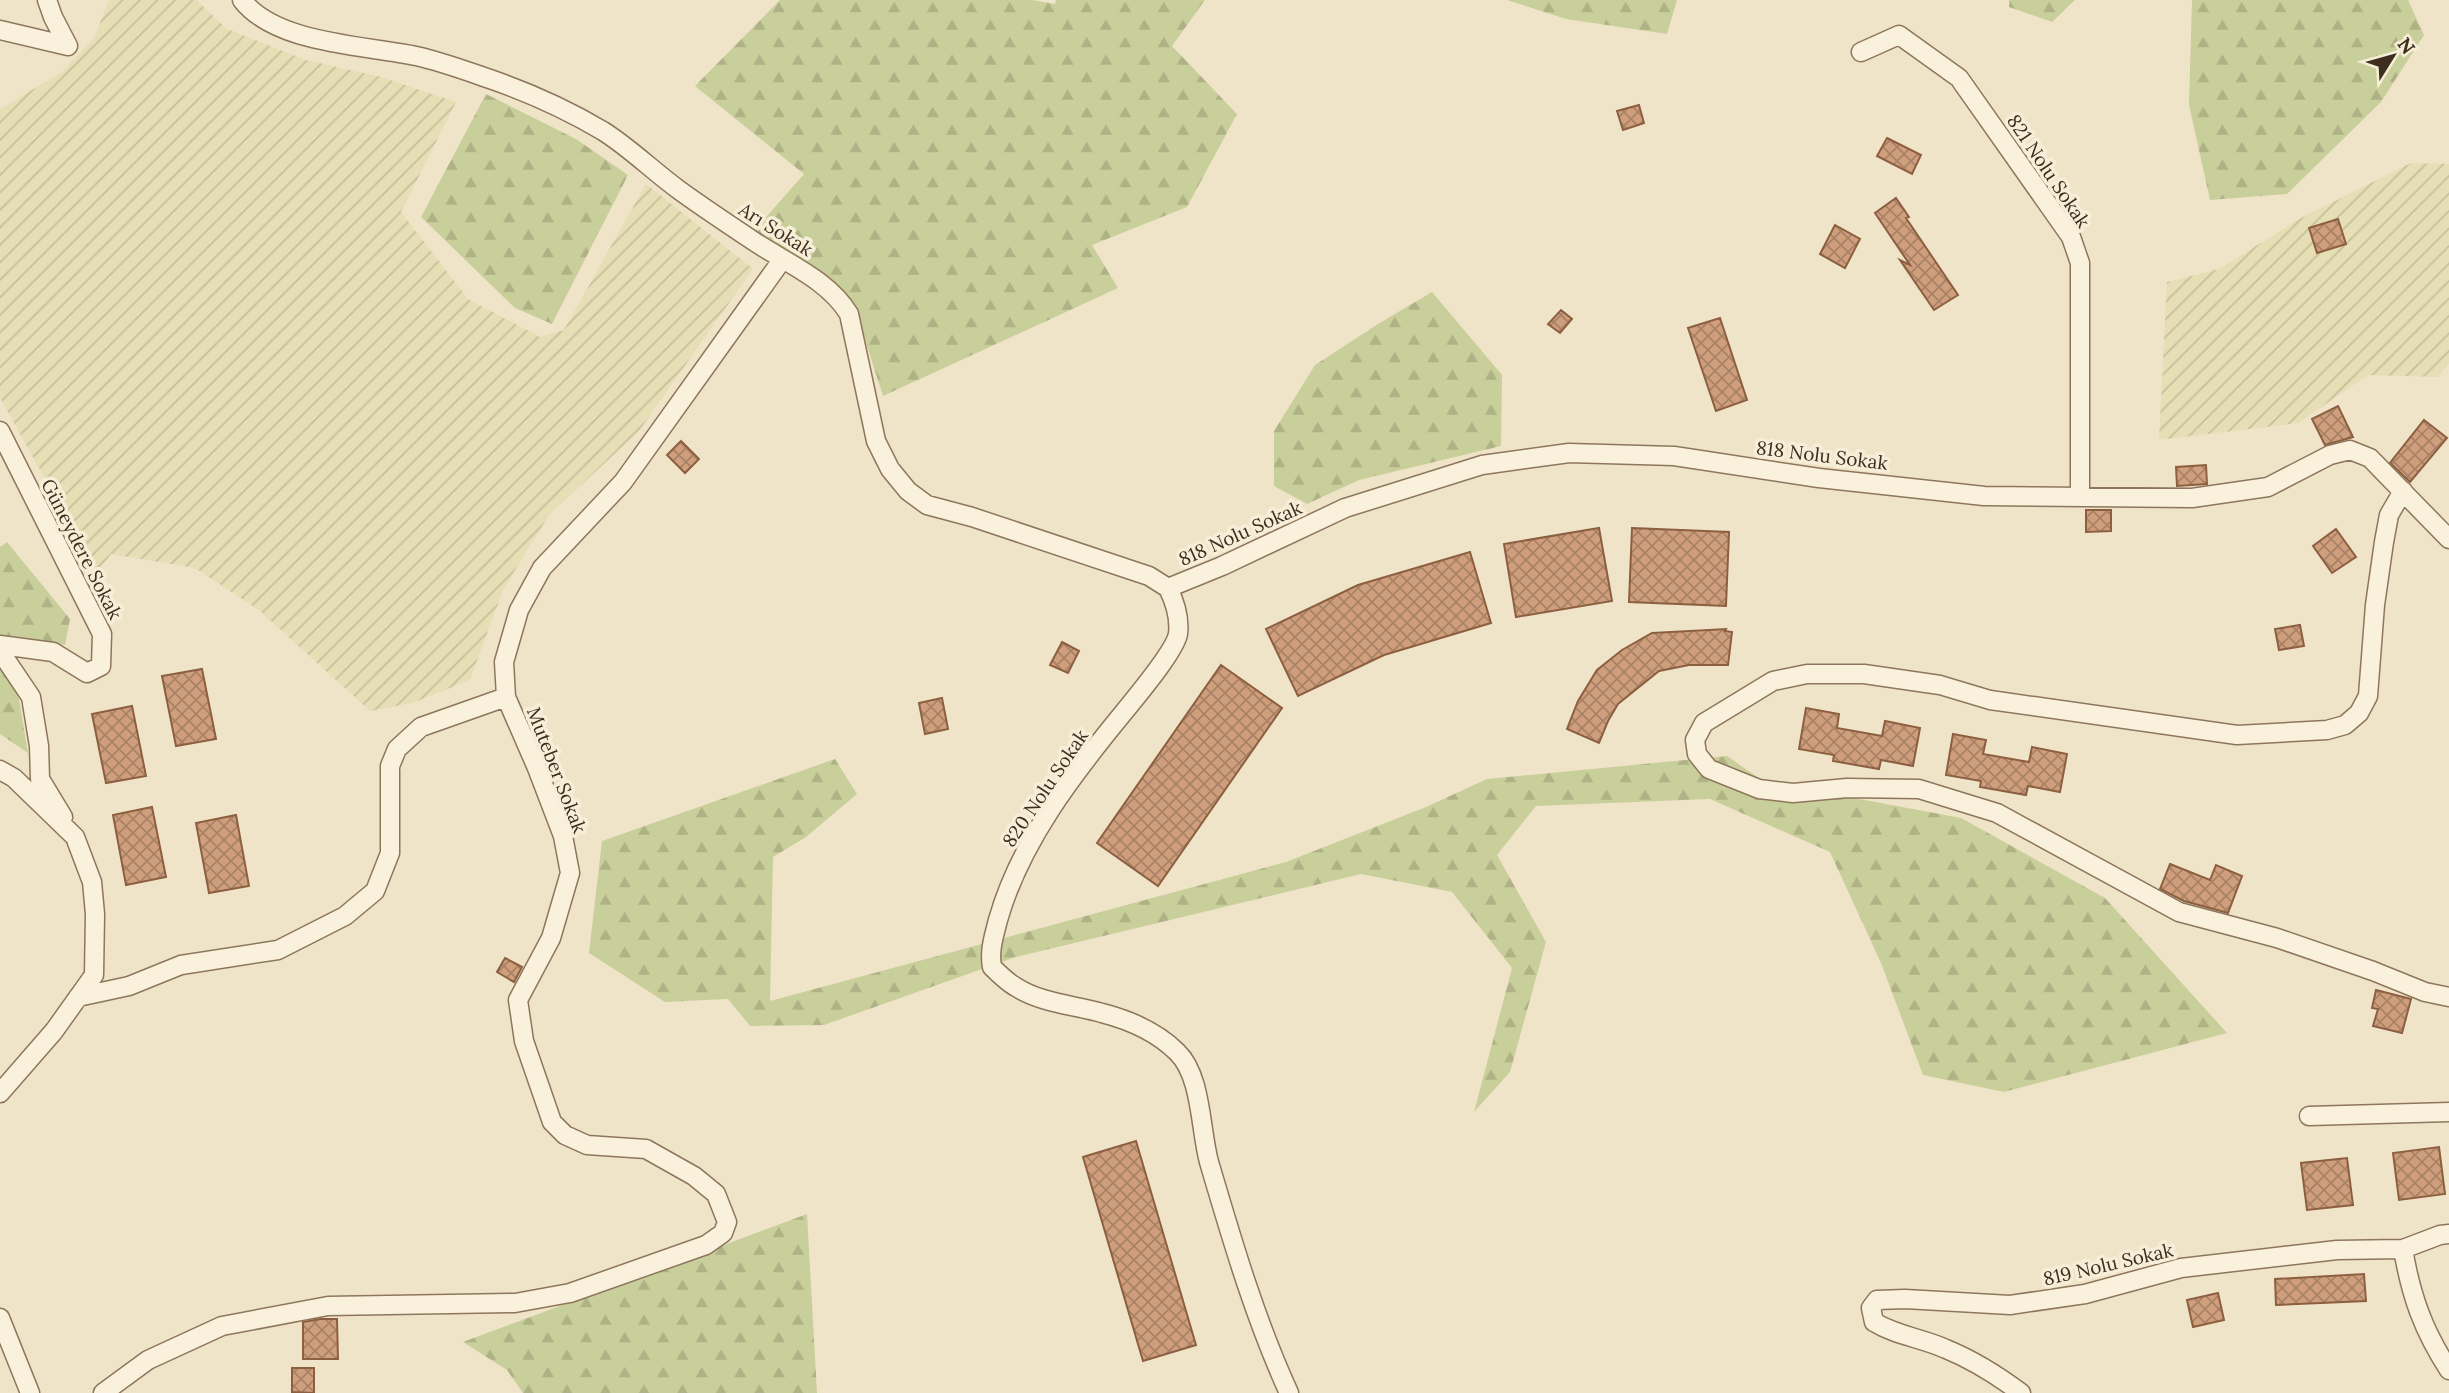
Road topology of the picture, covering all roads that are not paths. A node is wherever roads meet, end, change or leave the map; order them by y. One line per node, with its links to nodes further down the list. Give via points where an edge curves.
1 (47, 0): 3 (street, via 68,46)
2 (246, 3): 5 (street, Arı Sokak, via 269,22 299,33 416,56 540,97 604,132 678,190)
3 (0, 30)
4 (1861, 52): 8 (street, 821 Nolu Sokak, via 1899,35 1959,78 2071,237 2080,263)
5 (782, 260): 10 (street, Arı Sokak, via 822,284 849,314 876,441 908,491 928,505 1149,576); 13 (street, Muteber Sokak, via 623,482 542,568 519,610 504,662)
6 (0, 432): 11 (street, Güneydere Sokak, via 102,634 102,666 87,673 53,652)
7 (2403, 491): 8 (street, 818 Nolu Sokak, via 2370,458 2350,450 2330,455 2268,487 2192,498); 9 (street, 818 Nolu Sokak); 17 (street, via 2389,515 2384,542 2368,696 2359,713 2345,725 2237,735 1990,700 1940,685 1864,674 1807,674 1773,681 1704,723 1695,740 1697,754 1709,769 1759,789 1793,793 1919,789 1997,813 2179,912 2277,938)
8 (2080, 496): 10 (street, 818 Nolu Sokak, via 1984,496 1674,456 1569,453 1482,466 1345,508)
9 (2449, 539)
10 (1168, 588): 27 (street, 820 Nolu Sokak, via 1175,603 1178,636 1152,678 1092,751 1044,820 1015,871 989,954 992,967 1017,989 1153,1032 1179,1053 1192,1074 1208,1158 1252,1300)
11 (0, 645)
12 (0, 651): 15 (street, via 31,697 40,779)
13 (506, 697): 16 (street, via 421,727 397,749 390,766 390,853 375,891 345,916 278,950 181,965 129,986); 26 (street, Muteber Sokak, via 563,836 569,873 551,938 518,1000 524,1041 552,1122 565,1135 587,1145 646,1149 694,1176 716,1194 727,1222 723,1233 706,1245 570,1293 515,1303 328,1306 222,1326 148,1360)
14 (0, 770): 15 (street)
15 (75, 837): 16 (street, via 92,882 94,915 94,975)
16 (78, 997): 18 (street)
17 (2449, 997)
18 (0, 1093)
19 (2449, 1112): 20 (street)
20 (2309, 1116)
21 (2449, 1234): 22 (street, 819 Nolu Sokak)
22 (2403, 1249): 24 (street, via 2408,1283 2429,1338); 28 (street, 819 Nolu Sokak, via 2337,1250 2181,1268 2085,1294 2010,1305 1905,1299 1877,1300 1871,1308 1874,1322 1891,1332 1944,1348 1992,1371)
23 (0, 1318): 25 (street)
24 (2449, 1370)
25 (30, 1393)
26 (103, 1393)
27 (1289, 1393)
28 (2021, 1393)

